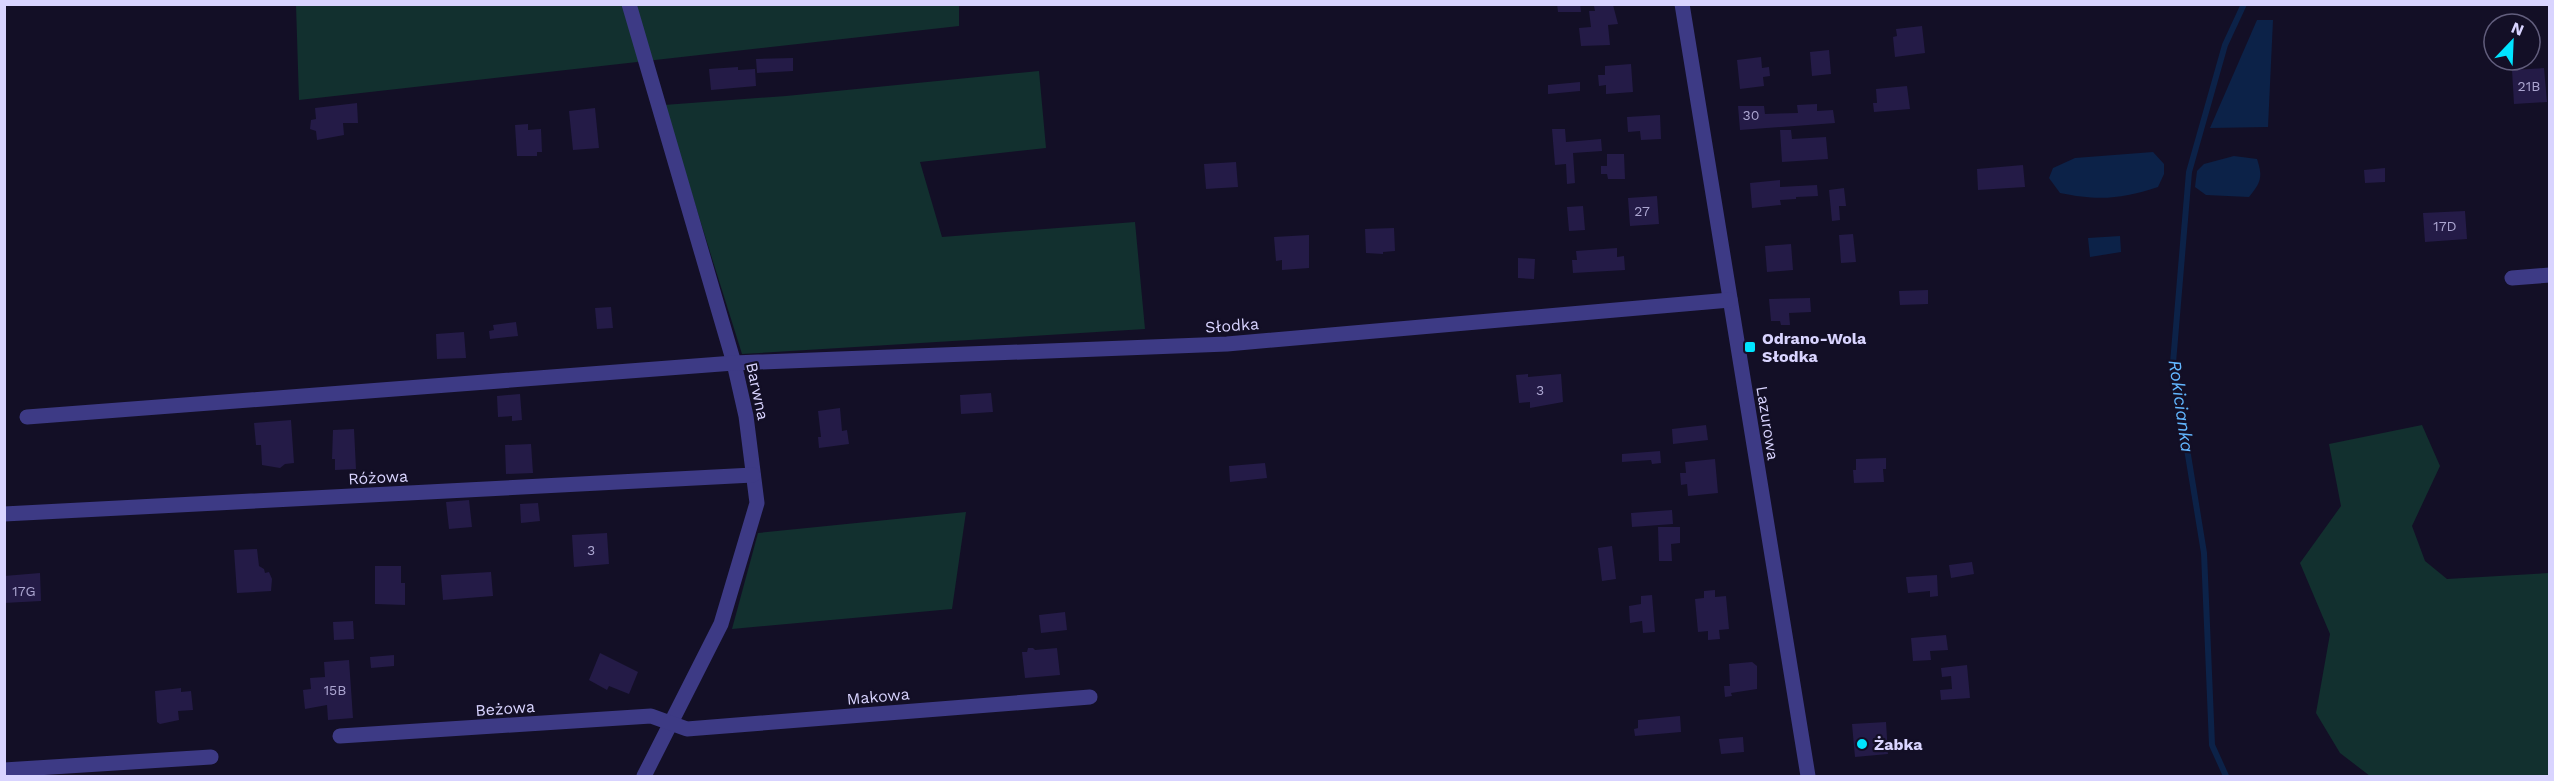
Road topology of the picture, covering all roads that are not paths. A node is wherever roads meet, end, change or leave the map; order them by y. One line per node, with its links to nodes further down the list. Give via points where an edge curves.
1 (629, 4): 6 (street, Barwna)
2 (1682, 4): 5 (street, Lazurowa)
3 (2550, 275): 4 (street)
4 (2512, 278)
5 (1730, 300): 6 (street, Słodka, via 1227,344); 16 (street, Lazurowa)
6 (734, 363): 7 (street, Słodka); 8 (street, Barwna)
7 (27, 417)
8 (753, 475): 9 (street, Różowa); 11 (street, Barwna, via 757,502 721,624)
9 (4, 514)
10 (1090, 697): 11 (street, Makowa, via 687,729)
11 (671, 724): 12 (street, Beżowa, via 651,716); 15 (street, Barwna)
12 (340, 736)
13 (211, 757): 14 (street)
14 (4, 770)
15 (644, 777)
16 (1808, 777)

